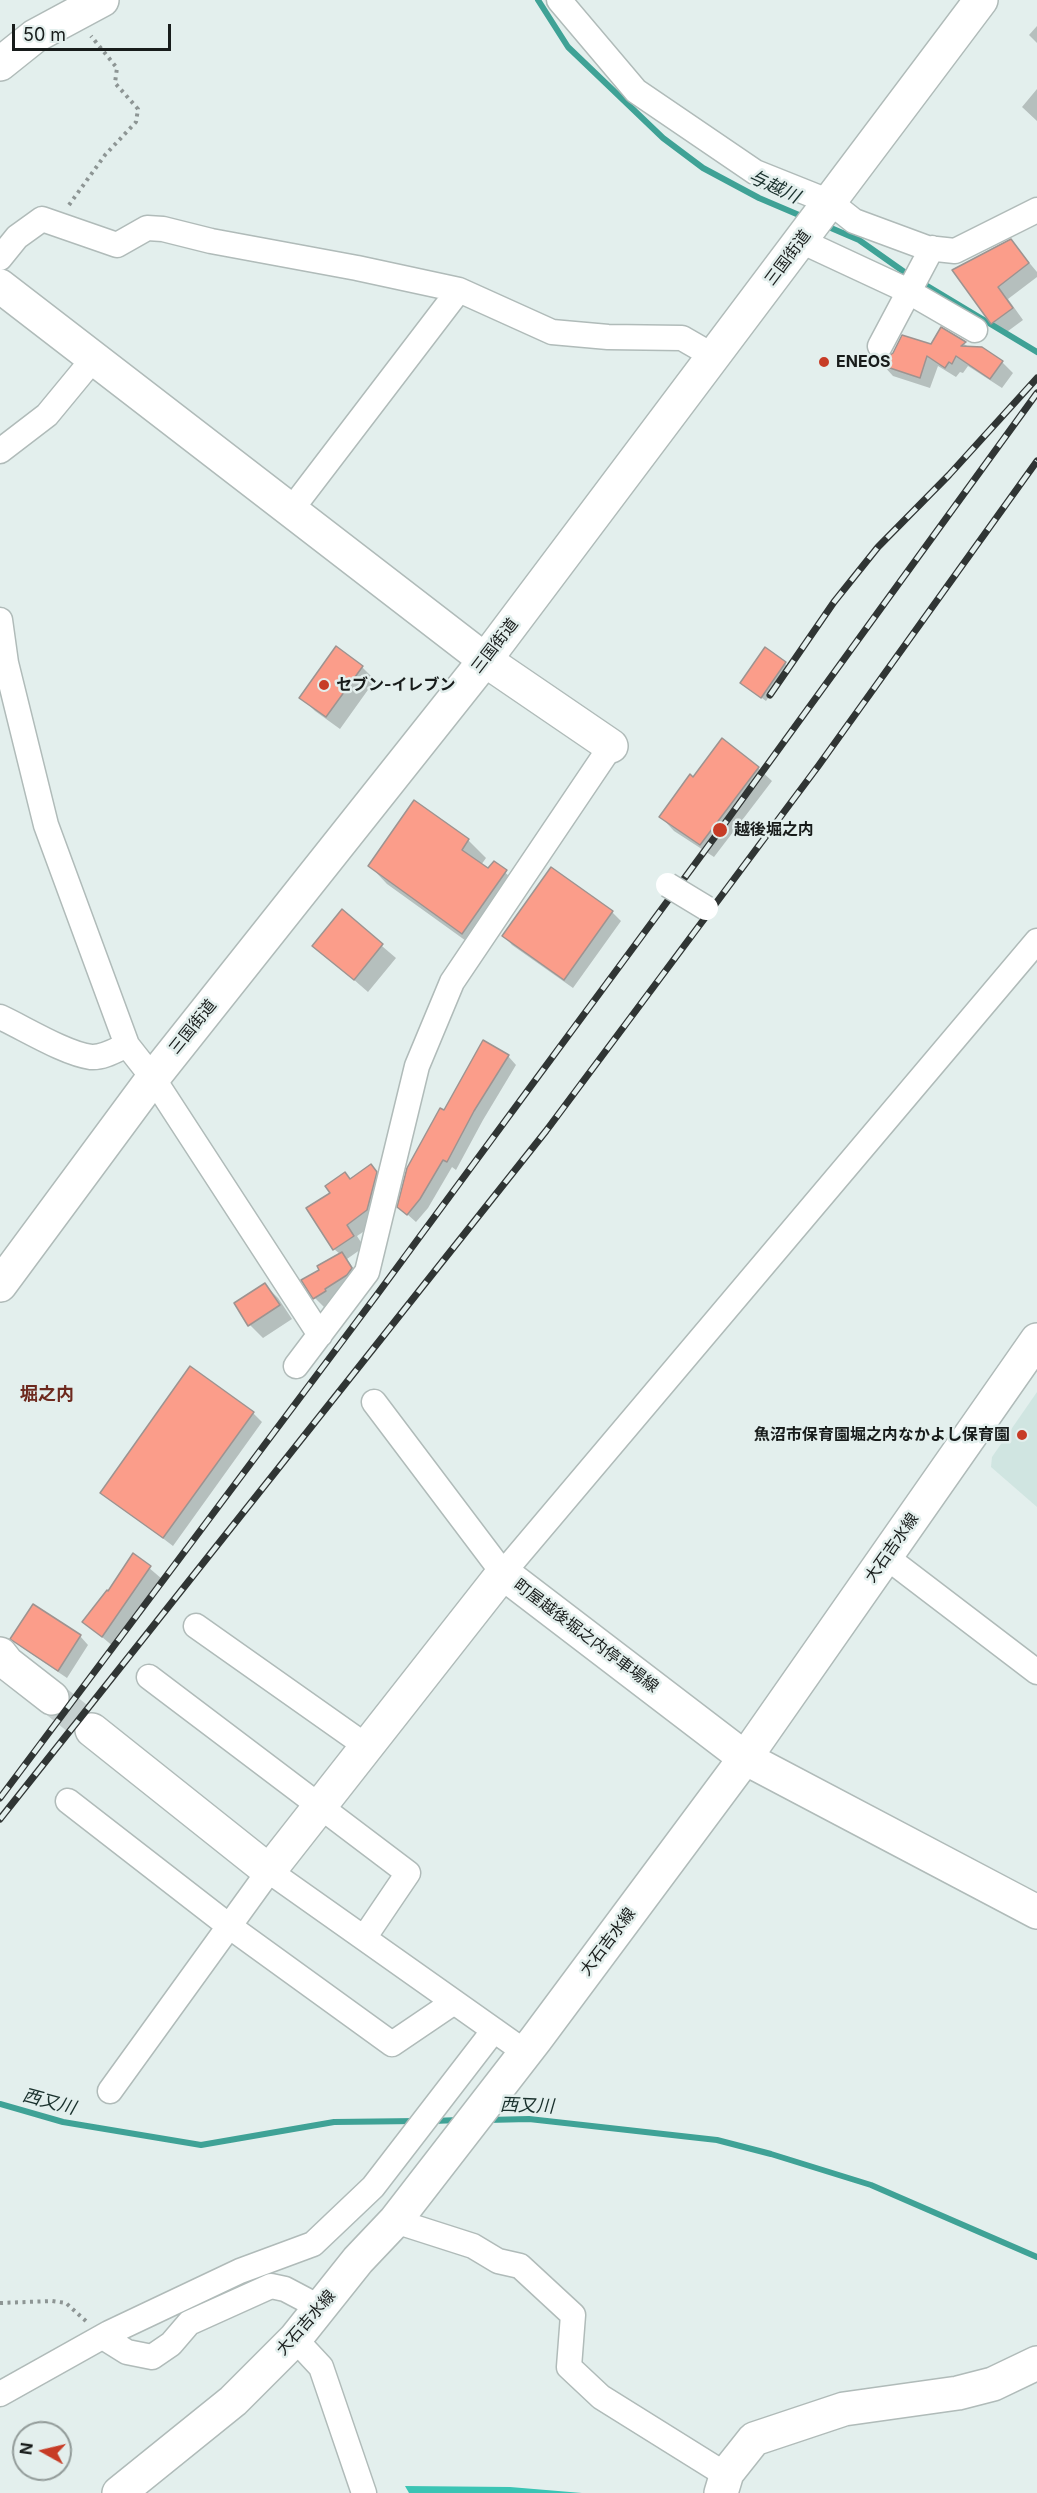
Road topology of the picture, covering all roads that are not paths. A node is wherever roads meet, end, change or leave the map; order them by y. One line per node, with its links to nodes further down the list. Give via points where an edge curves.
1 (559, 0): 5 (street, via 636,91 755,172)
2 (981, 0): 5 (main road, 三国街道)
3 (88, 8): 4 (main road, via 35,36)
4 (0, 64)
5 (830, 202): 7 (main road, 三国街道); 8 (street, via 854,221)
6 (1037, 210): 8 (street, via 955,251)
7 (801, 241): 12 (street); 15 (main road, 三国街道)
8 (927, 257): 12 (street)
9 (0, 258): 11 (street, via 16,237 42,219 117,245 147,228 163,229)
10 (0, 286): 16 (main road)
11 (459, 290): 15 (street, via 552,332 682,338); 18 (street)
12 (910, 292): 13 (street); 14 (street)
13 (975, 330)
14 (880, 346)
15 (715, 357): 20 (main road, 三国街道)
16 (94, 358): 17 (street, via 47,415); 18 (main road)
17 (0, 451)
18 (291, 510): 20 (main road)
19 (0, 620): 26 (street, via 6,663 46,825)
20 (485, 660): 21 (main road); 27 (main road, 三国街道)
21 (612, 746): 29 (street, via 452,982 417,1066 367,1272)
22 (668, 885): 23 (street, bridge)
23 (706, 908)
24 (1037, 941): 34 (street)
25 (0, 1017): 26 (street, via 92,1057)
26 (127, 1045): 27 (street)
27 (153, 1078): 28 (main road, 三国街道); 29 (street)
28 (0, 1285)
29 (320, 1335): 31 (street)
30 (1037, 1340): 33 (main road, 大石吉水線)
31 (296, 1366)
32 (374, 1402): 34 (street)
33 (885, 1557): 37 (street); 42 (main road, 大石吉水線)
34 (503, 1573): 41 (main road, 町屋越後堀之内停車場線); 42 (main road, 町屋越後堀之内停車場線)
35 (196, 1626): 41 (street)
36 (0, 1654): 39 (main road)
37 (1037, 1672)
38 (149, 1677): 44 (street)
39 (52, 1698)
40 (92, 1730): 45 (main road)
41 (366, 1746): 44 (main road, 町屋越後堀之内停車場線)
42 (745, 1758): 46 (main road, 町屋越後堀之内停車場線); 51 (main road, 大石吉水線)
43 (68, 1801): 47 (street)
44 (319, 1808): 45 (main road, 町屋越後堀之内停車場線); 48 (street, via 408,1873)
45 (269, 1871): 47 (street); 48 (street)
46 (1037, 1912)
47 (230, 1926): 49 (street, via 392,2044); 52 (street)
48 (364, 1938): 49 (street)
49 (454, 2002): 50 (street)
50 (494, 2030): 51 (street); 55 (street, via 373,2187 313,2244 240,2271)
51 (525, 2052): 53 (main road, 大石吉水線)
52 (110, 2091)
53 (395, 2221): 54 (main road, 大石吉水線); 59 (street, via 520,2266 573,2315 569,2367 601,2397)
54 (321, 2308): 55 (street, via 271,2286 189,2323 171,2344 152,2356 127,2352); 56 (main road, 大石吉水線)
55 (103, 2337): 58 (street)
56 (295, 2339): 60 (main road, 大石吉水線, via 233,2401); 61 (street, via 321,2367)
57 (1037, 2363): 59 (main road, via 993,2385 844,2409 754,2439)
58 (0, 2394)
59 (724, 2484)
60 (119, 2493)
61 (364, 2493)

